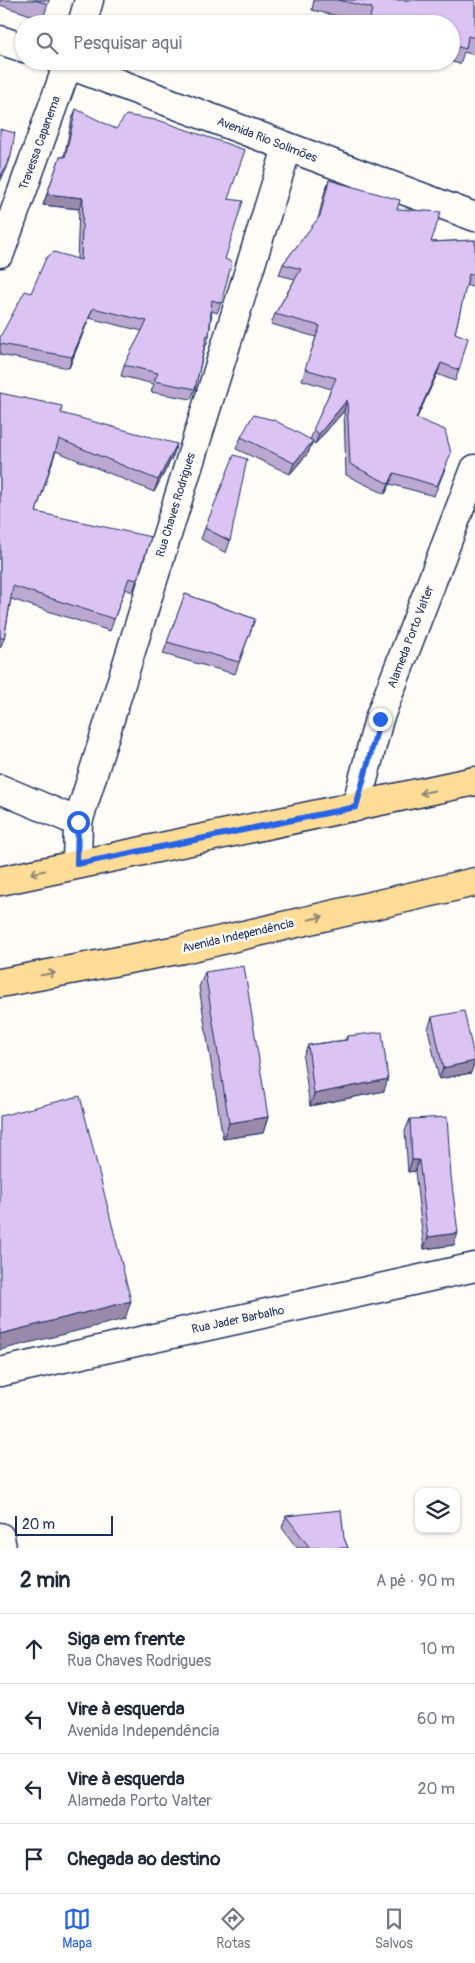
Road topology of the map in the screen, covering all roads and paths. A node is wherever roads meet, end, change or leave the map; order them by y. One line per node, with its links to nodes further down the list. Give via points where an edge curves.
1 (89, 0): 2 (street)
2 (85, 15)
3 (0, 40): 4 (street)
4 (15, 45)
5 (63, 70): 9 (street, Travessa Capanema)
6 (87, 70): 7 (street, Avenida Rio Solimões)
7 (287, 148): 8 (street, Avenida Rio Solimões); 14 (street, Rua Chaves Rodrigues)
8 (475, 217)
9 (0, 253)
10 (474, 474): 13 (street, Alameda Porto Valter, via 380,719)
11 (475, 781): 13 (main road, one-way to 13)
12 (0, 789): 14 (street)
13 (356, 807): 15 (main road)
14 (78, 822): 15 (street, Rua Chaves Rodrigues)
15 (77, 864): 16 (main road, one-way to 16)
16 (0, 880)
17 (475, 882): 18 (main road, Avenida Independência, one-way to 17, via 183,949)
18 (0, 983)
19 (475, 1268): 20 (street, Rua Jader Barbalho)
20 (0, 1372)
21 (0, 1537): 22 (street)
22 (2, 1548)

